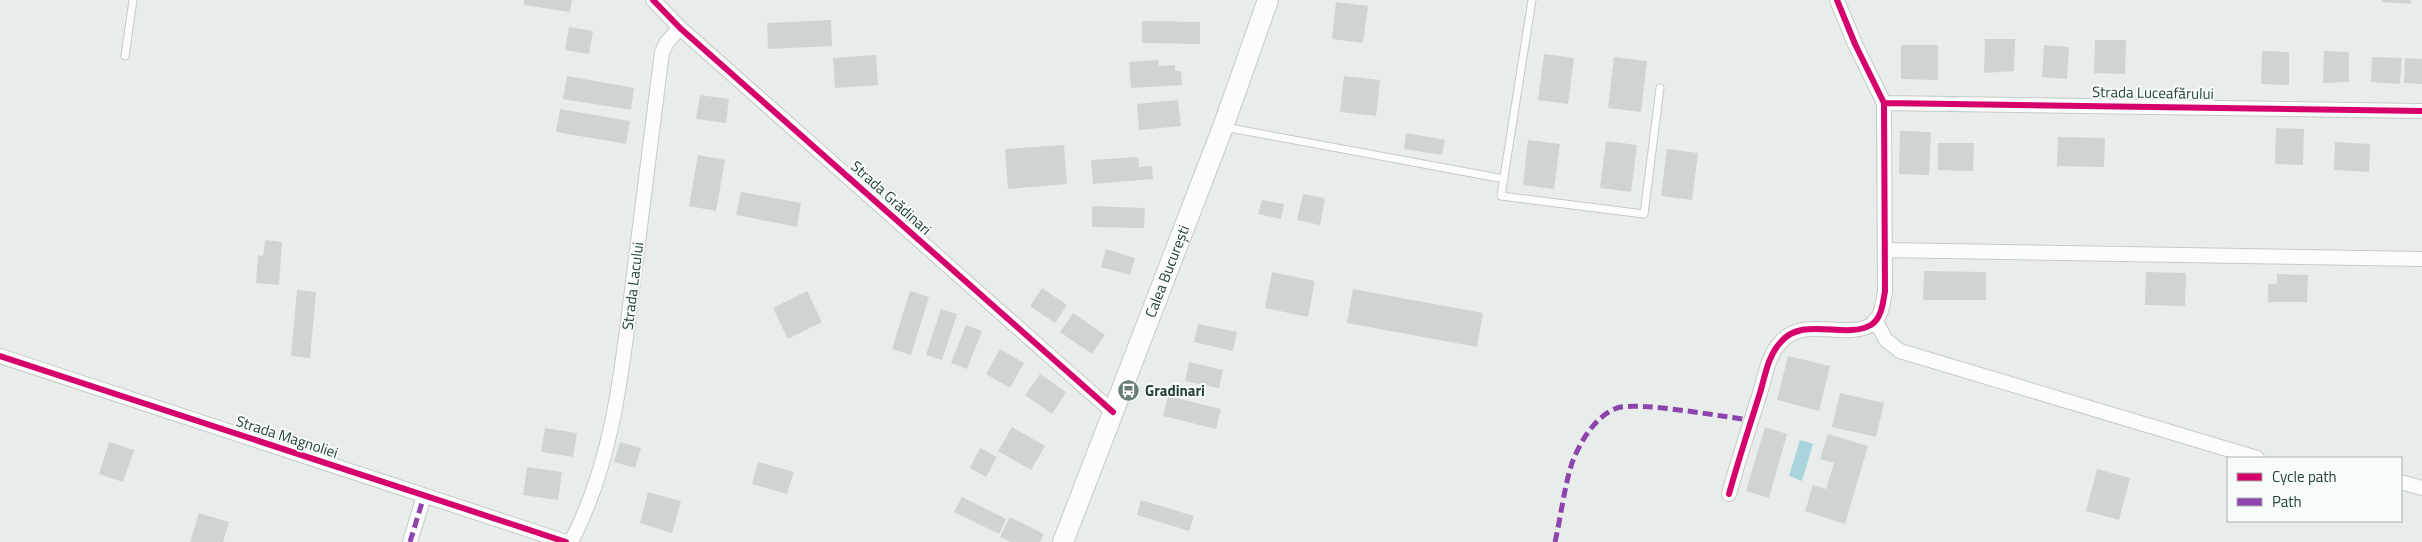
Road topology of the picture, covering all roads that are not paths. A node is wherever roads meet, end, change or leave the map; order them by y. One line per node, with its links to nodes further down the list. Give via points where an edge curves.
1 (133, 0): 7 (lane)
2 (653, 0): 6 (street, Strada Grădinari)
3 (1268, 0): 11 (main road, Calea București)
4 (1532, 0): 12 (lane)
5 (1837, 0): 9 (street)
6 (680, 28): 17 (street, Strada Grădinari); 25 (street, Strada Lacului, via 662,52 622,367 610,432 593,495)
7 (125, 56)
8 (1660, 88): 12 (lane, via 1644,214 1501,196)
9 (1884, 103): 10 (street, Strada Luceafărului); 13 (street)
10 (2422, 111)
11 (1223, 127): 12 (lane); 17 (main road, Calea București)
12 (1504, 179)
13 (1885, 250): 14 (street); 15 (street, via 1885,291 1881,312)
14 (2422, 259)
15 (1875, 320): 18 (street, via 1886,340 1900,351); 21 (street, via 1852,329 1798,331 1780,342 1768,363)
16 (0, 356): 22 (street, Strada Magnoliei)
17 (1114, 412): 26 (main road, Calea București)
18 (2254, 457)
19 (2402, 482): 20 (street)
20 (2422, 488)
21 (1729, 494)
22 (424, 496): 23 (street); 24 (street, Strada Magnoliei)
23 (410, 542)
24 (566, 542)
25 (572, 542)
26 (1063, 542)

